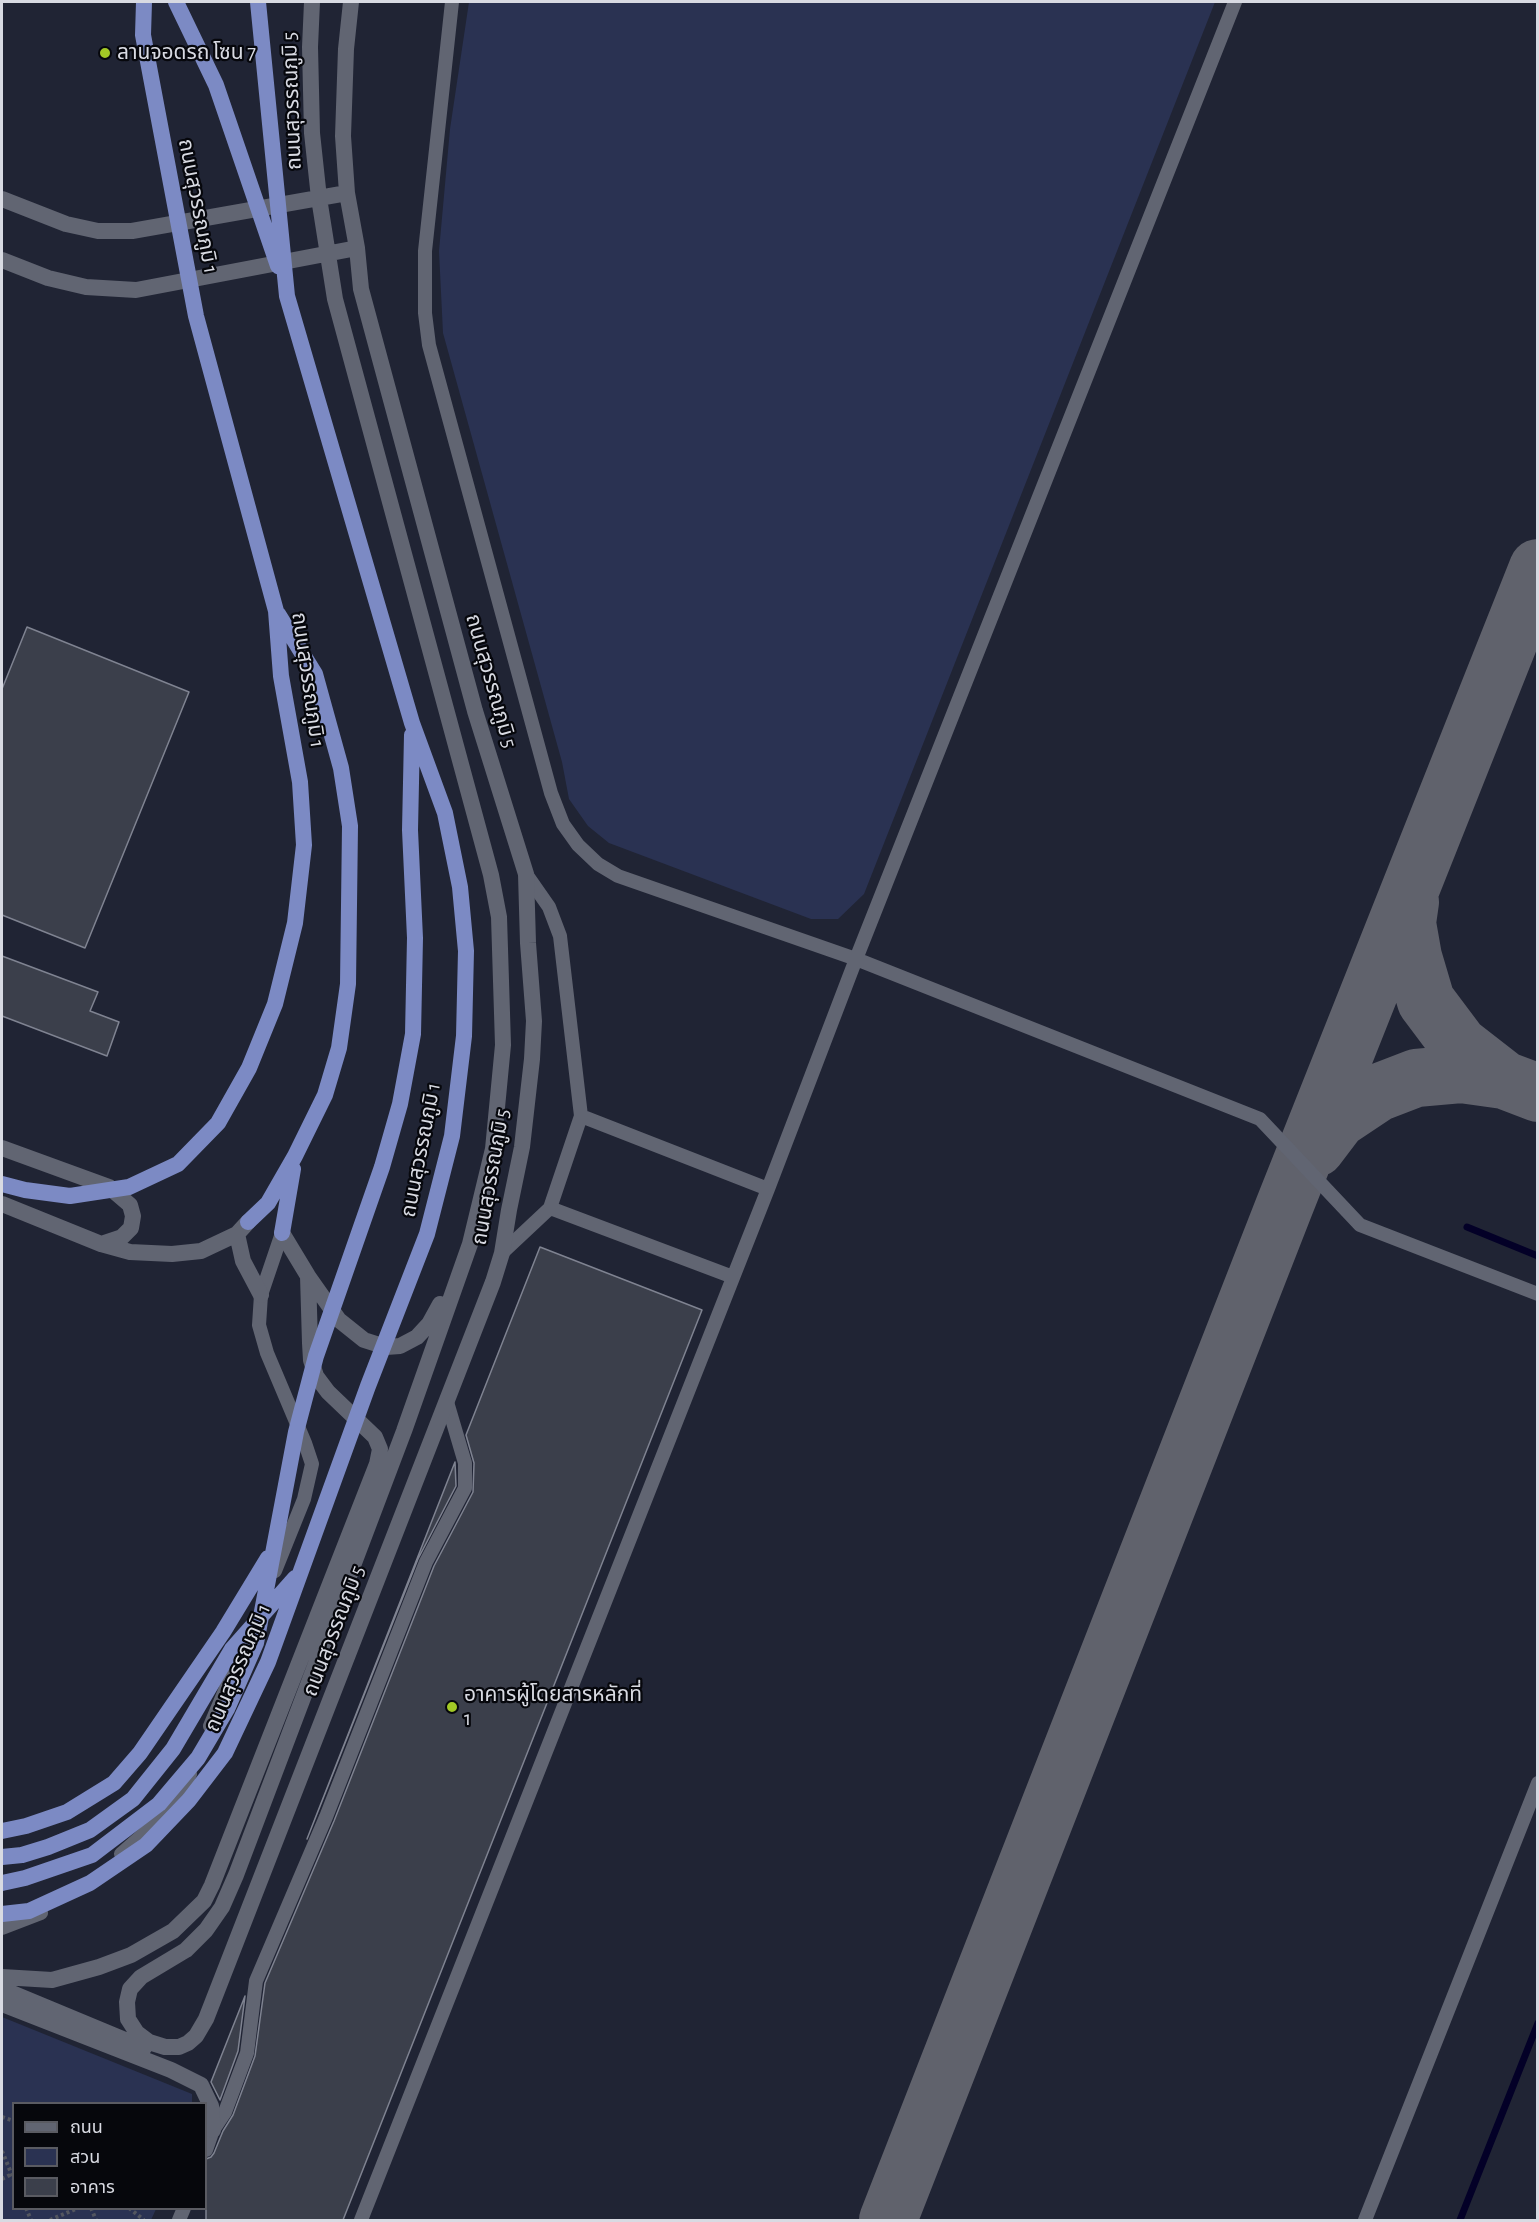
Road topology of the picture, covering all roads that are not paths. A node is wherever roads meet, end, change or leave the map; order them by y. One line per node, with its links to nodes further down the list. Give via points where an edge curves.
1 (136, 2): 9 (highway)
2 (144, 2): 9 (highway, ถนนสุวรรณภูมิ 1)
3 (176, 2): 16 (highway, via 216,85)
4 (258, 2): 16 (highway, ถนนสุวรรณภูมิ 1)
5 (312, 2): 11 (street, ถนนสุวรรณภูมิ 5, via 312,133)
6 (351, 2): 10 (street, ถนนสุวรรณภูมิ 5, via 343,136)
7 (452, 2): 20 (lane, via 425,251 429,345 551,793 563,824 597,864 618,876)
8 (1235, 2): 20 (lane)
9 (143, 35): 17 (highway, ถนนสุวรรณภูมิ 1, via 196,316)
10 (347, 193): 11 (street, ถนนสุวรรณภูมิ 5); 13 (street, ถนนสุวรรณภูมิ 5)
11 (319, 198): 12 (street, ถนนสุวรรณภูมิ 5, via 132,231 98,231 66,224); 14 (street, ถนนสุวรรณภูมิ 5)
12 (2, 199)
13 (357, 248): 14 (street); 19 (street, ถนนสุวรรณภูมิ 5, via 361,289 468,688)
14 (327, 253): 15 (street, via 136,290 86,287 48,278); 31 (street, ถนนสุวรรณภูมิ 5, via 335,299 491,875 499,917 503,1034 500,1091 493,1149)
15 (2, 260)
16 (288, 296): 18 (highway, ถนนสุวรรณภูมิ 1)
17 (276, 611): 23 (highway, via 315,674 340,768 350,826 348,984 339,1048 325,1095); 24 (highway, ถนนสุวรรณภูมิ 1, via 281,676 300,782 304,845 295,923 284,970 249,1068 218,1123 178,1164 129,1187 70,1196)
18 (412, 723): 38 (highway, ถนนสุวรรณภูมิ 1, via 413,1034 400,1104 382,1167 316,1356 296,1432); 39 (highway, ถนนสุวรรณภูมิ 1, via 445,813 460,887 466,951 464,1036 453,1125 427,1234)
19 (526, 874): 21 (lane, via 549,907 560,936); 32 (street, ถนนสุวรรณภูมิ 5, via 534,1021 532,1059 522,1147)
20 (856, 959): 25 (lane); 35 (lane, via 1260,1119 1359,1225)
21 (581, 1116): 25 (lane); 27 (lane)
22 (2, 1148): 30 (street, via 109,1187 130,1205 131,1228 122,1237)
23 (295, 1156): 28 (highway, via 268,1203); 29 (highway)
24 (2, 1184)
25 (768, 1189): 34 (lane)
26 (2, 1204): 30 (street)
27 (550, 1208): 32 (lane); 34 (lane)
28 (243, 1228): 30 (street, via 201,1251 130,1252); 36 (street, via 243,1261)
29 (282, 1233): 33 (street, ถนนสุวรรณภูมิ 5); 36 (lane)
30 (101, 1244)
31 (470, 1244): 33 (street, ถนนสุวรรณภูมิ 5, via 429,1324 417,1337 400,1346 386,1347 364,1340 339,1320); 49 (street, ถนนสุวรรณภูมิ 5, via 404,1431 222,1907 186,1950 141,1977 130,1989 128,2019)
32 (502, 1253): 37 (street, ถนนสุวรรณภูมิ 5)
33 (308, 1276): 46 (street, via 311,1360 316,1376 375,1437 380,1449 212,1885 204,1901 174,1931 131,1955 52,1980)
34 (733, 1277): 54 (lane)
35 (1538, 1294)
36 (261, 1295): 45 (lane, via 259,1325 267,1353 312,1464 304,1499 180,1796 164,1817 63,1901)
37 (447, 1402): 49 (street, ถนนสุวรรณภูมิ 5, via 206,2019 188,2043 179,2047); 52 (lane, via 465,1463 465,1488 426,1562 326,1817 256,1981 247,2053 225,2112)
38 (273, 1550): 41 (highway, ถนนสุวรรณภูมิ 1, via 223,1632 140,1753 114,1783 67,1812); 43 (highway, ถนนสุวรรณภูมิ 1, via 256,1643 227,1709 198,1758 159,1804 92,1855)
39 (302, 1570): 42 (highway, ถนนสุวรรณภูมิ 1, via 232,1649 173,1749 133,1799 90,1830 22,1855); 44 (highway, ถนนสุวรรณภูมิ 1, via 252,1699 225,1753 189,1800 146,1845 90,1883 29,1911)
40 (1538, 1783): 55 (lane)
41 (2, 1831)
42 (2, 1857)
43 (2, 1883)
44 (2, 1914)
45 (2, 1928)
46 (2, 1977)
47 (2, 1989): 49 (street)
48 (2, 2004): 50 (street)
49 (150, 2046): 50 (street, ถนนสุวรรณภูมิ 5); 51 (street, ถนนสุวรรณภูมิ 5)
50 (127, 2054): 51 (street)
51 (171, 2070): 52 (street, via 201,2085 211,2106)
52 (213, 2130): 53 (lane)
53 (207, 2147)
54 (361, 2220)
55 (1365, 2220)

